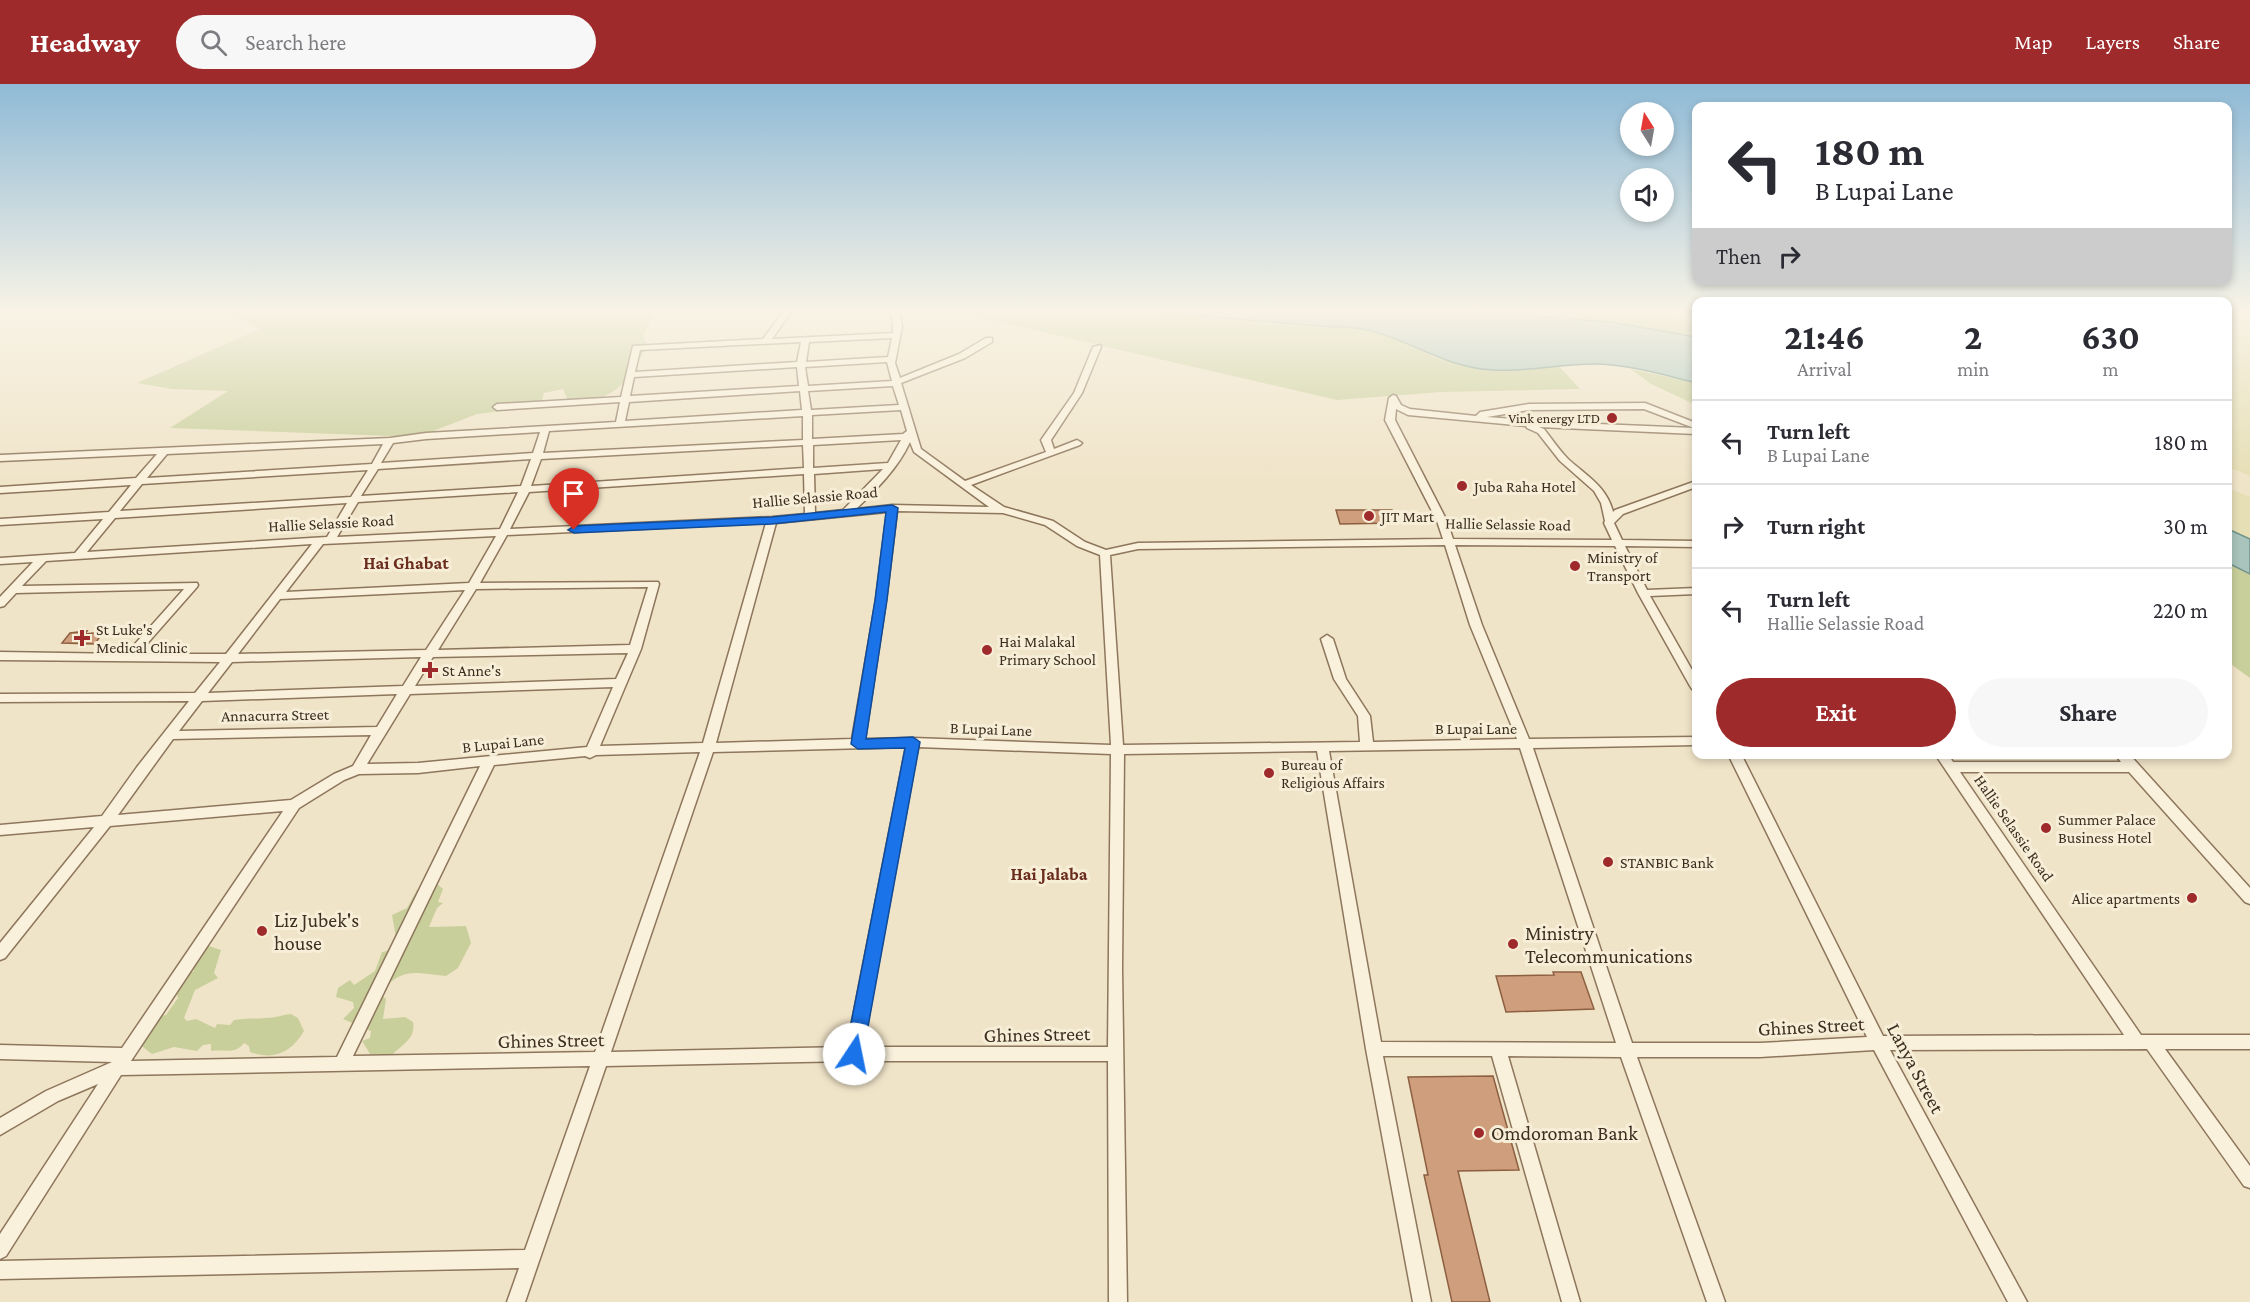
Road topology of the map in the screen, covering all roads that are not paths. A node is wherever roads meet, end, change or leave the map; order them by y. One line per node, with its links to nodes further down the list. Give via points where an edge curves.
1 (633, 369): 7 (street)
2 (748, 369): 7 (street)
3 (801, 369): 9 (street)
4 (893, 369): 8 (street)
5 (931, 369): 8 (street)
6 (1088, 369): 26 (street, via 1078,393 1046,440)
7 (632, 375): 10 (street)
8 (896, 383): 9 (street); 12 (street)
9 (802, 388): 10 (street); 13 (street)
10 (626, 399): 11 (street); 16 (street)
11 (497, 406)
12 (904, 407): 13 (street); 15 (street)
13 (807, 414): 16 (street); 23 (street)
14 (1467, 418): 17 (street); 18 (street, via 1529,407 1645,406); 48 (street, via 1402,410 1393,398 1390,420 1442,521)
15 (909, 420): 21 (street); 33 (street, via 917,450)
16 (620, 423): 19 (street)
17 (1520, 423): 20 (street, via 1654,431); 44 (street, via 1541,431 1563,459 1598,489)
18 (1692, 426)
19 (546, 428): 22 (street); 27 (street)
20 (1692, 428)
21 (908, 437): 23 (street); 30 (street)
22 (390, 441): 25 (street); 29 (street)
23 (808, 441): 27 (street); 31 (street)
24 (1077, 442): 26 (street)
25 (164, 451): 28 (street); 32 (street)
26 (1051, 453): 33 (street)
27 (537, 456): 29 (street); 35 (street)
28 (0, 458)
29 (376, 466): 32 (street); 37 (street)
30 (889, 466): 31 (street); 40 (street, via 868,493)
31 (808, 471): 35 (street); 42 (street)
32 (139, 481): 36 (street); 41 (street)
33 (963, 485): 39 (street)
34 (1692, 485): 44 (street, via 1630,507)
35 (526, 488): 37 (street); 46 (street)
36 (0, 490)
37 (358, 498): 41 (street); 47 (street)
38 (892, 508): 39 (street, Hallie Selassie Road); 40 (street, Hallie Selassie Road); 76 (street)
39 (1004, 510): 51 (street, Hallie Selassie Road, via 1049,524 1081,544)
40 (845, 513): 42 (street, Hallie Selassie Road)
41 (112, 514): 45 (street); 52 (street)
42 (810, 516): 43 (street, Hallie Selassie Road)
43 (772, 520): 46 (street, Hallie Selassie Road); 80 (street)
44 (1610, 520): 49 (street)
45 (0, 522)
46 (501, 533): 47 (street, Hallie Selassie Road); 55 (street)
47 (324, 541): 52 (street, Hallie Selassie Road); 59 (street)
48 (1448, 541): 49 (street, Hallie Selassie Road); 51 (street, Hallie Selassie Road, via 1138,546); 77 (street, via 1476,625)
49 (1618, 544): 50 (street, Hallie Selassie Road); 58 (street)
50 (1692, 544)
51 (1105, 553): 81 (street)
52 (78, 556): 53 (street, Hallie Selassie Road)
53 (42, 559): 54 (street, Hallie Selassie Road); 56 (street)
54 (0, 561)
55 (473, 586): 59 (street); 62 (street, via 654,584); 63 (street)
56 (14, 590): 60 (street); 65 (street, via 193,585)
57 (1692, 591): 58 (street)
58 (1643, 593): 67 (street)
59 (277, 596): 66 (street)
60 (0, 604)
61 (1327, 639): 78 (street, via 1341,679 1364,716)
62 (635, 649): 63 (street); 68 (street)
63 (431, 651): 66 (street); 69 (street)
64 (0, 656): 65 (street)
65 (129, 658): 66 (street)
66 (229, 658): 70 (street)
67 (1692, 679)
68 (619, 683): 69 (street); 82 (street, via 590,754)
69 (405, 690): 70 (street); 72 (street)
70 (201, 697): 71 (street); 73 (street)
71 (0, 698)
72 (380, 731): 73 (street, Annacurra Street); 88 (street)
73 (171, 735): 90 (street)
74 (1692, 741): 77 (street, B Lupai Lane)
75 (913, 742): 76 (street, B Lupai Lane); 81 (street, B Lupai Lane); 101 (street)
76 (858, 744): 80 (street, B Lupai Lane)
77 (1525, 744): 78 (street, B Lupai Lane); 99 (street)
78 (1366, 745): 79 (street, B Lupai Lane)
79 (1322, 746): 81 (street, B Lupai Lane); 97 (street)
80 (708, 748): 82 (street, B Lupai Lane); 103 (street)
81 (1117, 750): 102 (street)
82 (592, 751): 86 (street, B Lupai Lane)
83 (1736, 759): 96 (street, Lanya Street)
84 (2125, 759): 87 (street)
85 (1945, 761): 87 (street); 94 (street, Hallie Selassie Road)
86 (489, 762): 88 (street, B Lupai Lane); 105 (street)
87 (2132, 767): 92 (street)
88 (358, 769): 89 (street, B Lupai Lane)
89 (294, 805): 90 (street); 104 (street)
90 (107, 820): 91 (street); 93 (street)
91 (0, 830)
92 (2250, 898)
93 (0, 954)
94 (2144, 1042): 95 (street, Ghines Street); 96 (street, Ghines Street); 107 (street, Hallie Selassie Road)
95 (2250, 1042)
96 (1878, 1043): 99 (street, Ghines Street, via 1760,1050); 116 (street, Lanya Street)
97 (1374, 1049): 98 (street, Ghines Street); 113 (street)
98 (1498, 1051): 99 (street, Ghines Street); 114 (street)
99 (1627, 1051): 115 (street)
100 (0, 1052): 104 (street)
101 (854, 1054): 102 (street, Ghines Street); 103 (street, Ghines Street)
102 (1117, 1054): 112 (street)
103 (600, 1060): 105 (street, Ghines Street); 109 (street)
104 (122, 1061): 105 (street, Ghines Street); 106 (street, Ghines Street); 108 (street)
105 (342, 1063)
106 (0, 1127)
107 (2250, 1180)
108 (0, 1250)
109 (530, 1259): 110 (street); 111 (street)
110 (0, 1269)
111 (516, 1302)
112 (1118, 1302)
113 (1422, 1302)
114 (1571, 1302)
115 (1716, 1302)
116 (2018, 1302)

